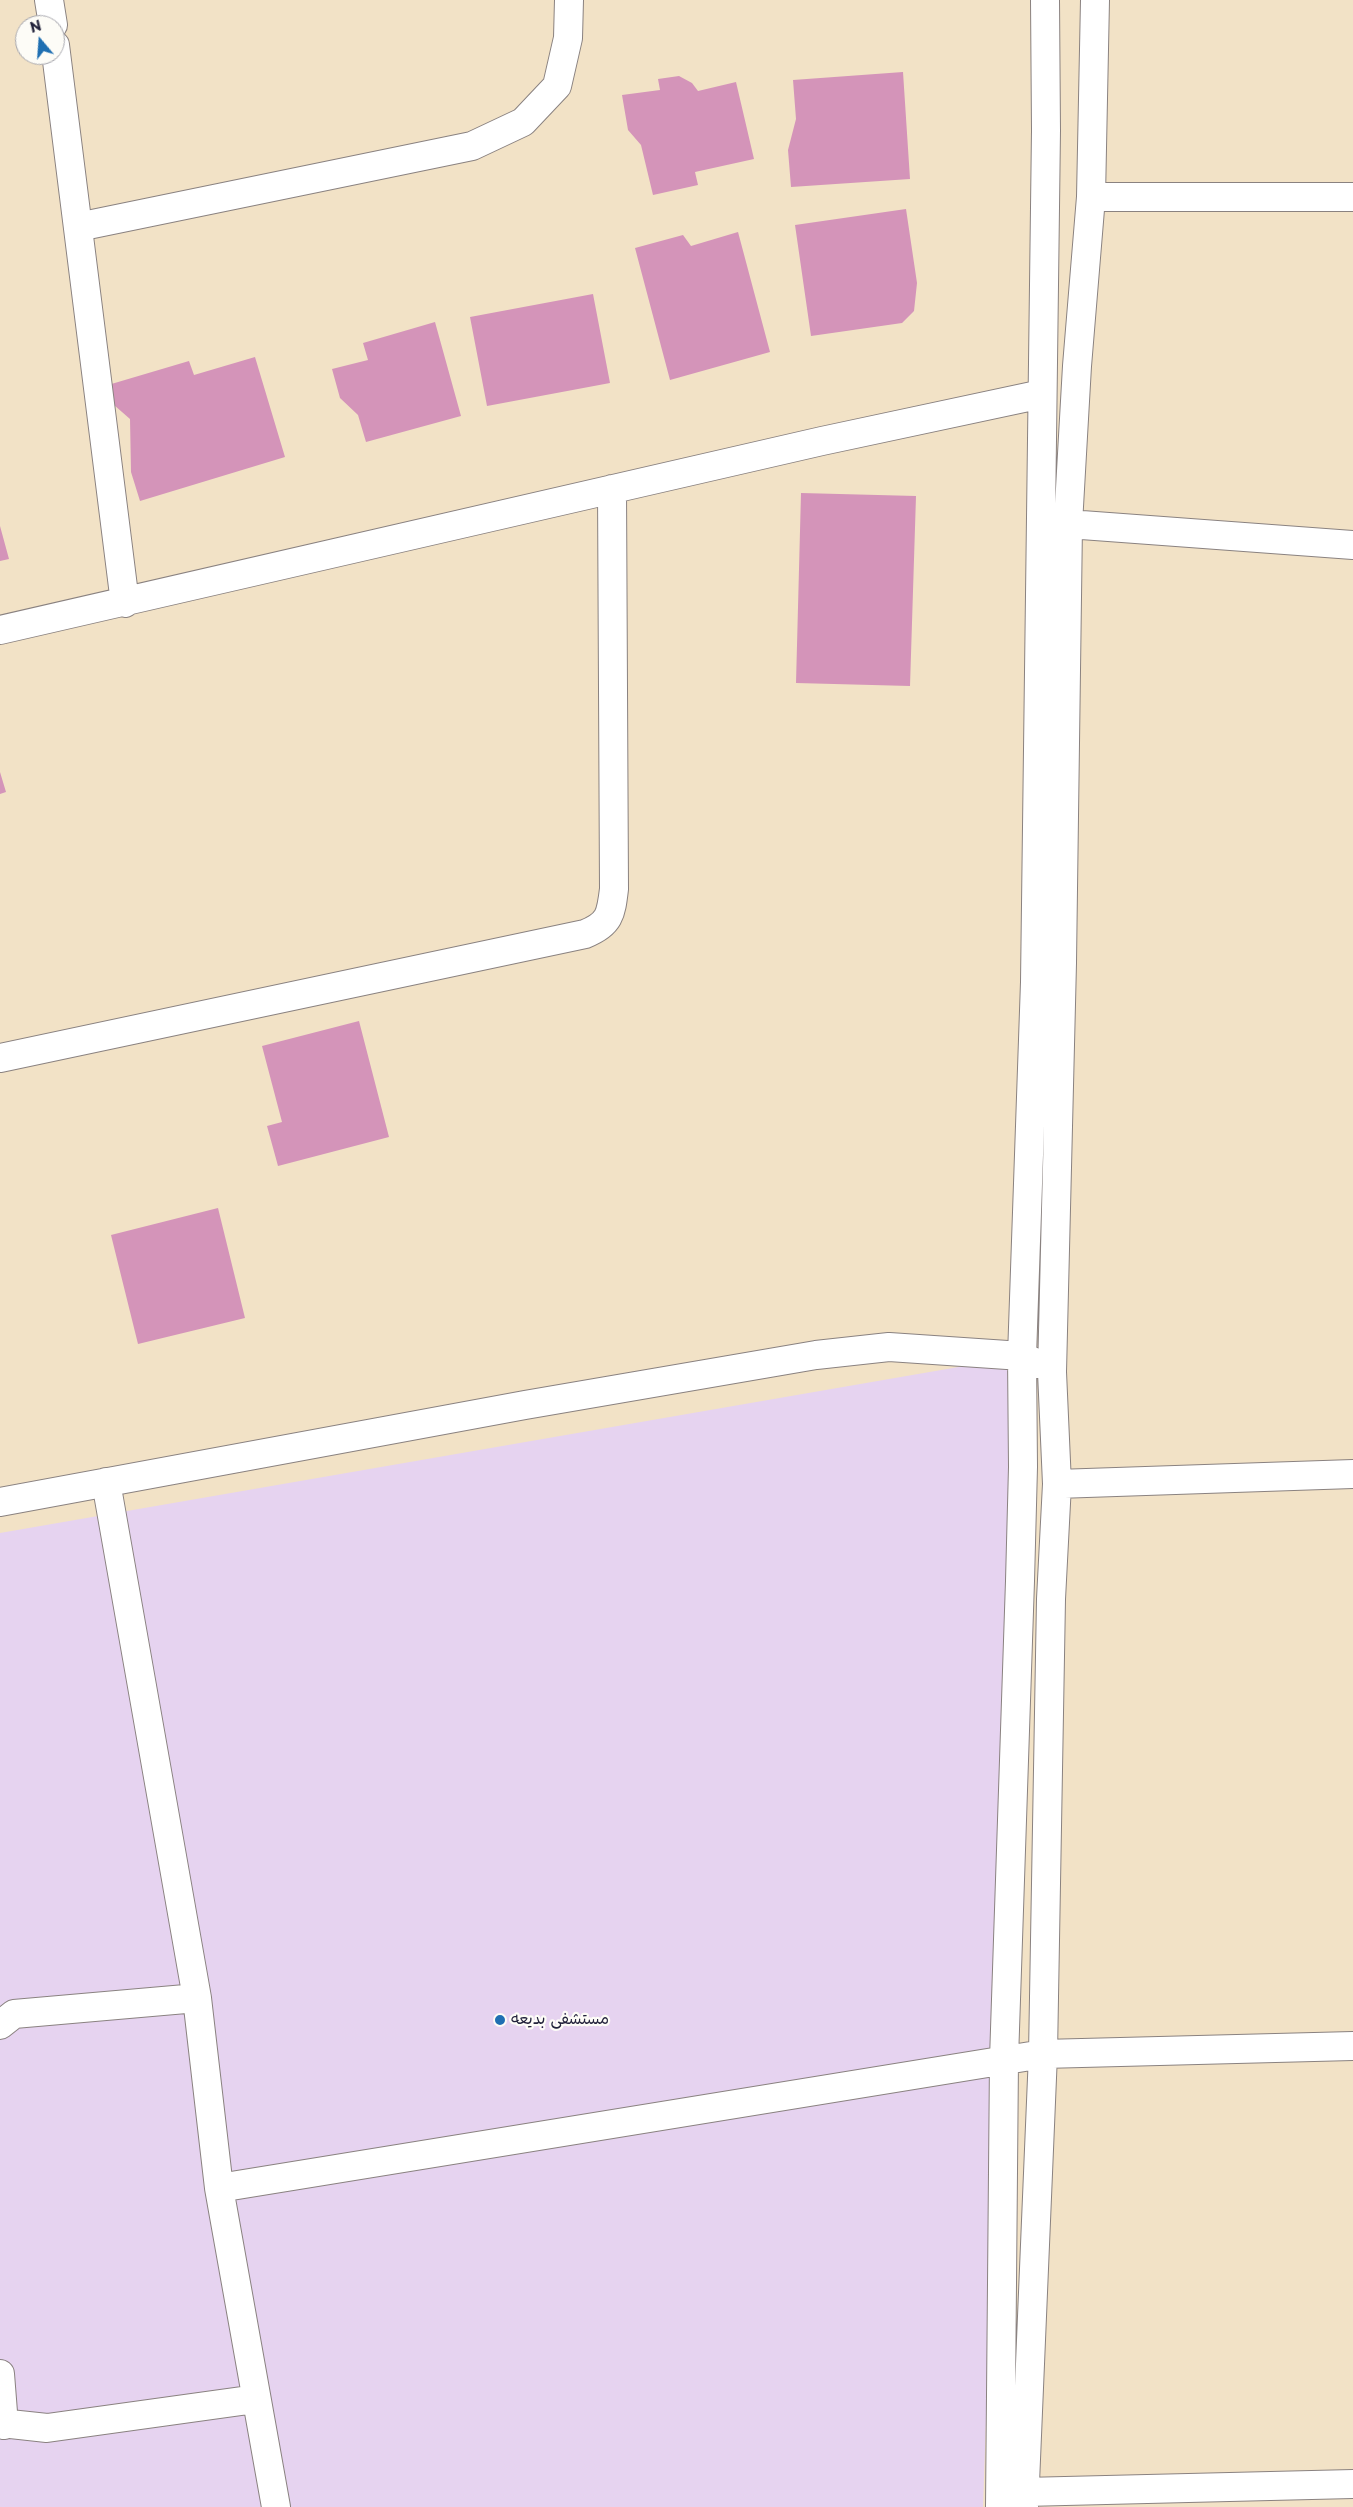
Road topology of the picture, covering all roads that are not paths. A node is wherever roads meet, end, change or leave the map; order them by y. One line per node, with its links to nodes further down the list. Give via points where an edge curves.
1 (49, 0): 5 (street)
2 (569, 0): 9 (street, via 568,38 557,86 523,122 472,146)
3 (1045, 0): 10 (street)
4 (1096, 0): 7 (street)
5 (51, 15)
6 (58, 65): 9 (street)
7 (1091, 197): 8 (street); 12 (street)
8 (1353, 197)
9 (78, 226): 14 (street)
10 (1042, 394): 11 (street); 17 (street, via 1035,982)
11 (612, 489): 14 (street); 16 (street, via 614,889 608,919 598,929)
12 (1068, 524): 13 (street); 18 (street)
13 (1353, 545)
14 (125, 603): 15 (street)
15 (0, 630)
16 (0, 1058)
17 (1022, 1356): 18 (street); 20 (street, via 888,1347 816,1355); 27 (street, via 1022,1495)
18 (1052, 1372): 21 (street)
19 (1353, 1474): 21 (street)
20 (106, 1482): 22 (street); 23 (street)
21 (1057, 1484): 26 (street, via 1051,1600)
22 (0, 1502)
23 (197, 1998): 24 (street, via 14,2014); 28 (street)
24 (0, 2025)
25 (1353, 2046): 26 (street)
26 (1043, 2054): 27 (street); 33 (street)
27 (1004, 2059): 28 (street); 33 (street, via 1000,2413)
28 (219, 2188): 30 (street)
29 (0, 2374): 31 (street)
30 (256, 2399): 31 (street, via 47,2428); 34 (street)
31 (2, 2424)
32 (1353, 2484): 33 (street)
33 (1012, 2499)
34 (276, 2507)

